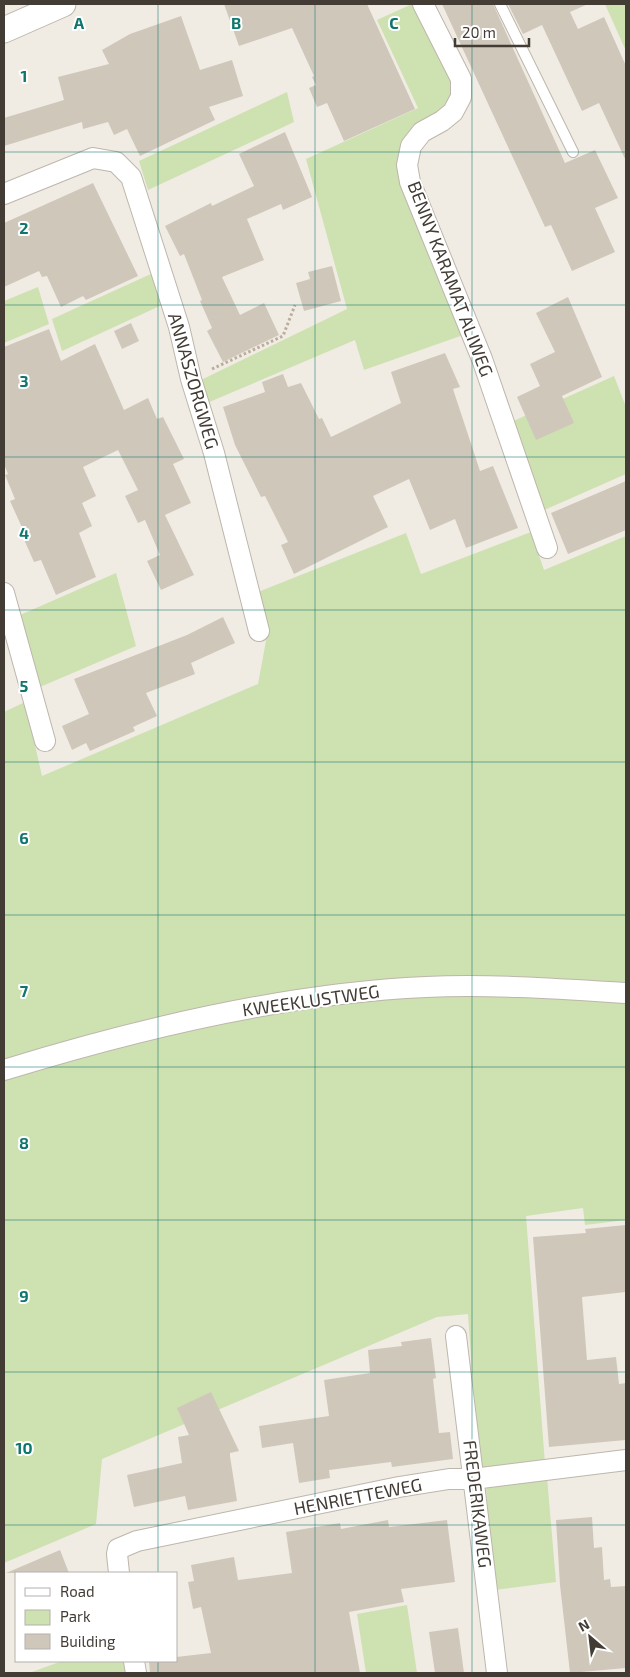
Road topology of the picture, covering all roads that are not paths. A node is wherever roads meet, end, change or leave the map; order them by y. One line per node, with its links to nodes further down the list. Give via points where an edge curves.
1 (63, 4): 4 (street)
2 (422, 4): 7 (street, BENNY KARAMAT ALIWEG, via 461,79 461,97 453,112 422,132 411,146 407,165 410,182 482,359)
3 (500, 4): 5 (lane)
4 (4, 30)
5 (572, 152)
6 (4, 194): 9 (street, ANNASZORGWEG, via 93,158 116,162 131,177 179,327)
7 (547, 548)
8 (4, 593): 10 (street)
9 (259, 630)
10 (45, 742)
11 (626, 993): 12 (street, KWEEKLUSTWEG, via 426,987 325,996 240,1010 157,1029)
12 (4, 1070)
13 (456, 1336): 15 (street, FREDERIKAWEG)
14 (626, 1460): 15 (street, HENRIETTEWEG)
15 (473, 1479): 16 (street, HENRIETTEWEG, via 399,1487 124,1545 116,1554); 17 (street, FREDERIKAWEG)
16 (120, 1572)
17 (497, 1673)

